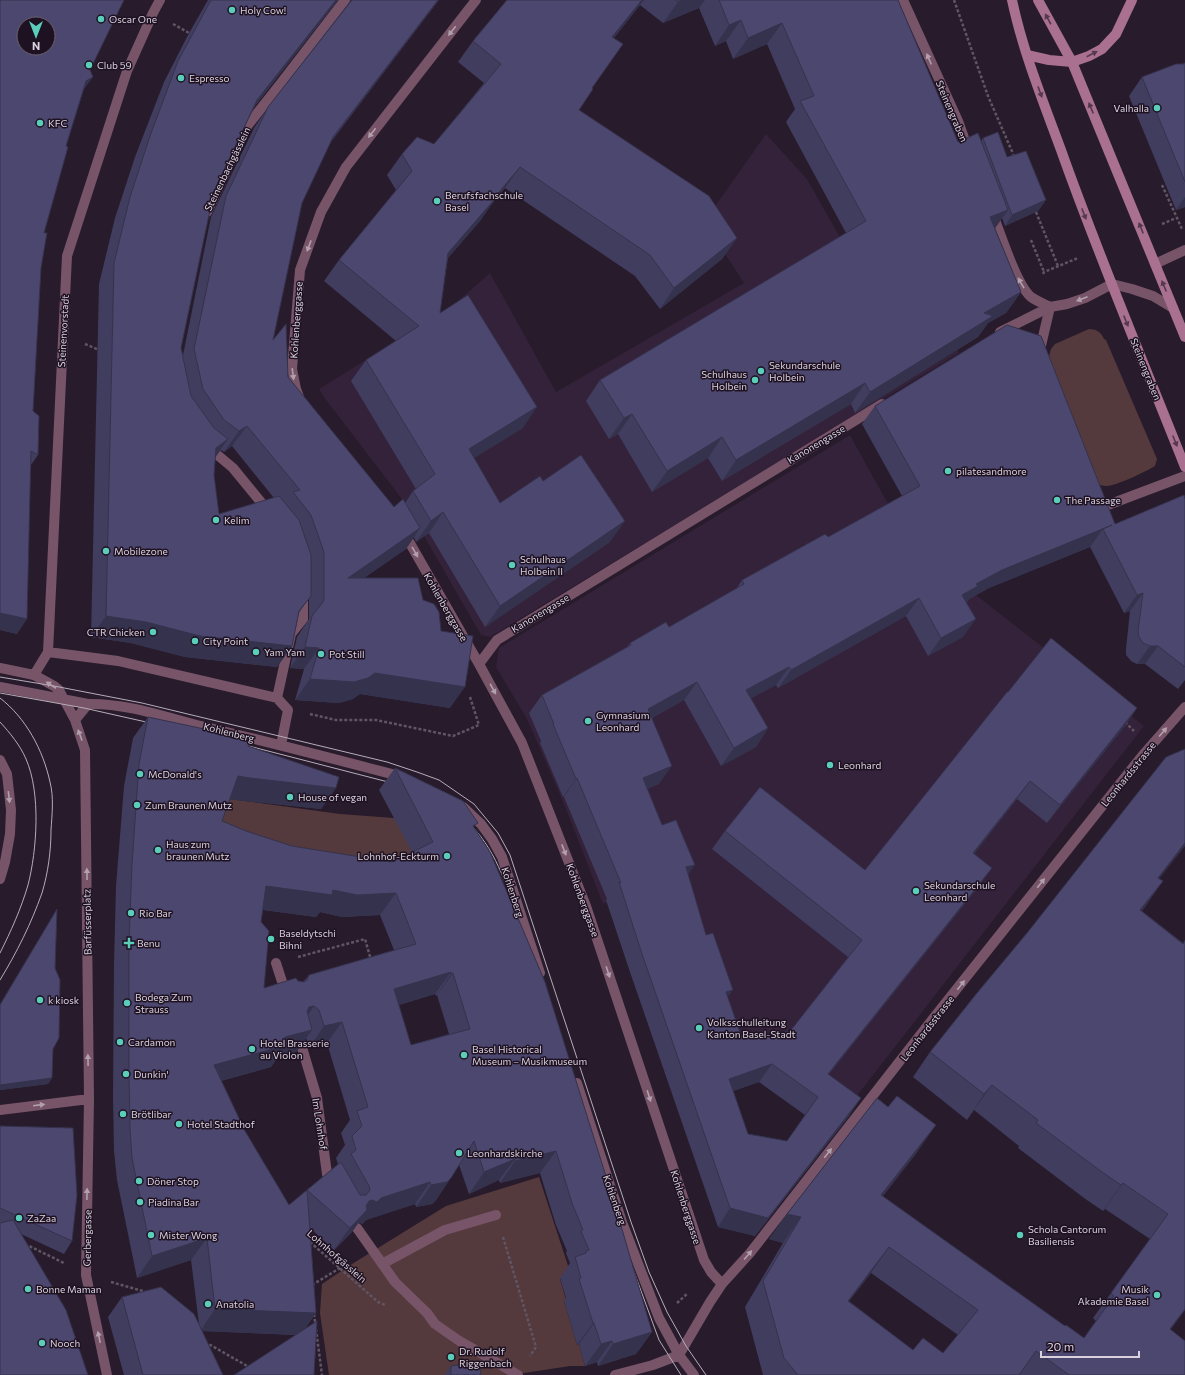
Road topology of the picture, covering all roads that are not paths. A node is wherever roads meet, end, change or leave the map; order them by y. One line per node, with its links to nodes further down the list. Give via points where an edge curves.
1 (160, 0): 30 (street, Steinenvorstadt, via 127,71 66,256)
2 (345, 0): 12 (street, Steinenbachgässlein, via 248,125)
3 (476, 0): 22 (street, Kohlenberggasse, one-way to 22, via 346,167 321,212 300,270 292,369)
4 (903, 0): 10 (street, Steinengraben, one-way to 4, via 958,121)
5 (1012, 0): 8 (main road, Steinengraben)
6 (1038, 0): 9 (main road, one-way to 6)
7 (1132, 0): 9 (main road, one-way to 7, via 1102,49 1116,34)
8 (1027, 55): 9 (main road); 15 (main road, Steinengraben, one-way to 15)
9 (1072, 62): 14 (main road, one-way to 9)
10 (974, 165)
11 (988, 201): 16 (street, one-way to 11, via 1031,296 1023,286)
12 (204, 222)
13 (1185, 250): 14 (street)
14 (1155, 264): 17 (main road, one-way to 14)
15 (1112, 284): 16 (street, one-way to 16, via 1085,298); 17 (street, via 1153,296); 24 (main road, Steinengraben, one-way to 24)
16 (1050, 307): 18 (street); 20 (street, via 1038,359)
17 (1173, 308): 19 (main road)
18 (993, 336)
19 (1185, 338)
20 (1041, 366)
21 (891, 398): 31 (street, Kanonengasse, via 497,640)
22 (302, 403)
23 (201, 439): 27 (street, via 233,468)
24 (1185, 467)
25 (1185, 476): 26 (street, via 1100,508)
26 (1094, 494)
27 (276, 520)
28 (397, 521): 31 (street, Kohlenberggasse, one-way to 31)
29 (303, 582): 35 (street, via 303,619 291,634)
30 (48, 652): 33 (street, Steinenvorstadt); 35 (street, via 118,661)
31 (479, 664): 56 (street, Kohlenberggasse, one-way to 56, via 522,743 550,814 586,906 704,1260)
32 (0, 668): 33 (street, Barfüsserplatz)
33 (34, 675): 36 (street, Barfüsserplatz, one-way to 33, via 59,690)
34 (0, 687): 36 (street, Kohlenberg)
35 (277, 698): 40 (street, via 288,710)
36 (64, 700): 37 (street, Kohlenberg); 39 (street, Barfüsserplatz)
37 (88, 704): 39 (street); 40 (street, Kohlenberg, via 102,703 132,709)
38 (1185, 707): 56 (street, Leonhardsstrasse, one-way to 38, via 750,1253 1137,763)
39 (75, 720): 50 (street, Barfüsserplatz, one-way to 39, via 85,750)
40 (281, 745): 42 (street, Kohlenberg)
41 (0, 760): 44 (street, one-way to 44, via 7,774 11,810 10,834)
42 (414, 780)
43 (455, 800): 46 (street, Kohlenberg, via 480,824 502,857)
44 (0, 880)
45 (276, 963): 47 (street)
46 (544, 984)
47 (287, 998)
48 (298, 1034): 52 (street, Im Lohnhof, via 316,1098 327,1174)
49 (573, 1073): 57 (street, Kohlenberg, via 622,1222 659,1318)
50 (89, 1099): 51 (street, one-way to 50); 58 (street, Gerbergasse, one-way to 50, via 86,1275)
51 (0, 1110)
52 (337, 1192)
53 (496, 1215): 55 (street, via 445,1230)
54 (357, 1228): 55 (street)
55 (382, 1264): 59 (street, via 395,1282 436,1324)
56 (722, 1284): 57 (street, Leonhardsstrasse)
57 (679, 1355): 60 (street); 61 (street, Kohlenberg)
58 (107, 1375)
59 (518, 1375)
60 (615, 1375)
61 (694, 1375)

